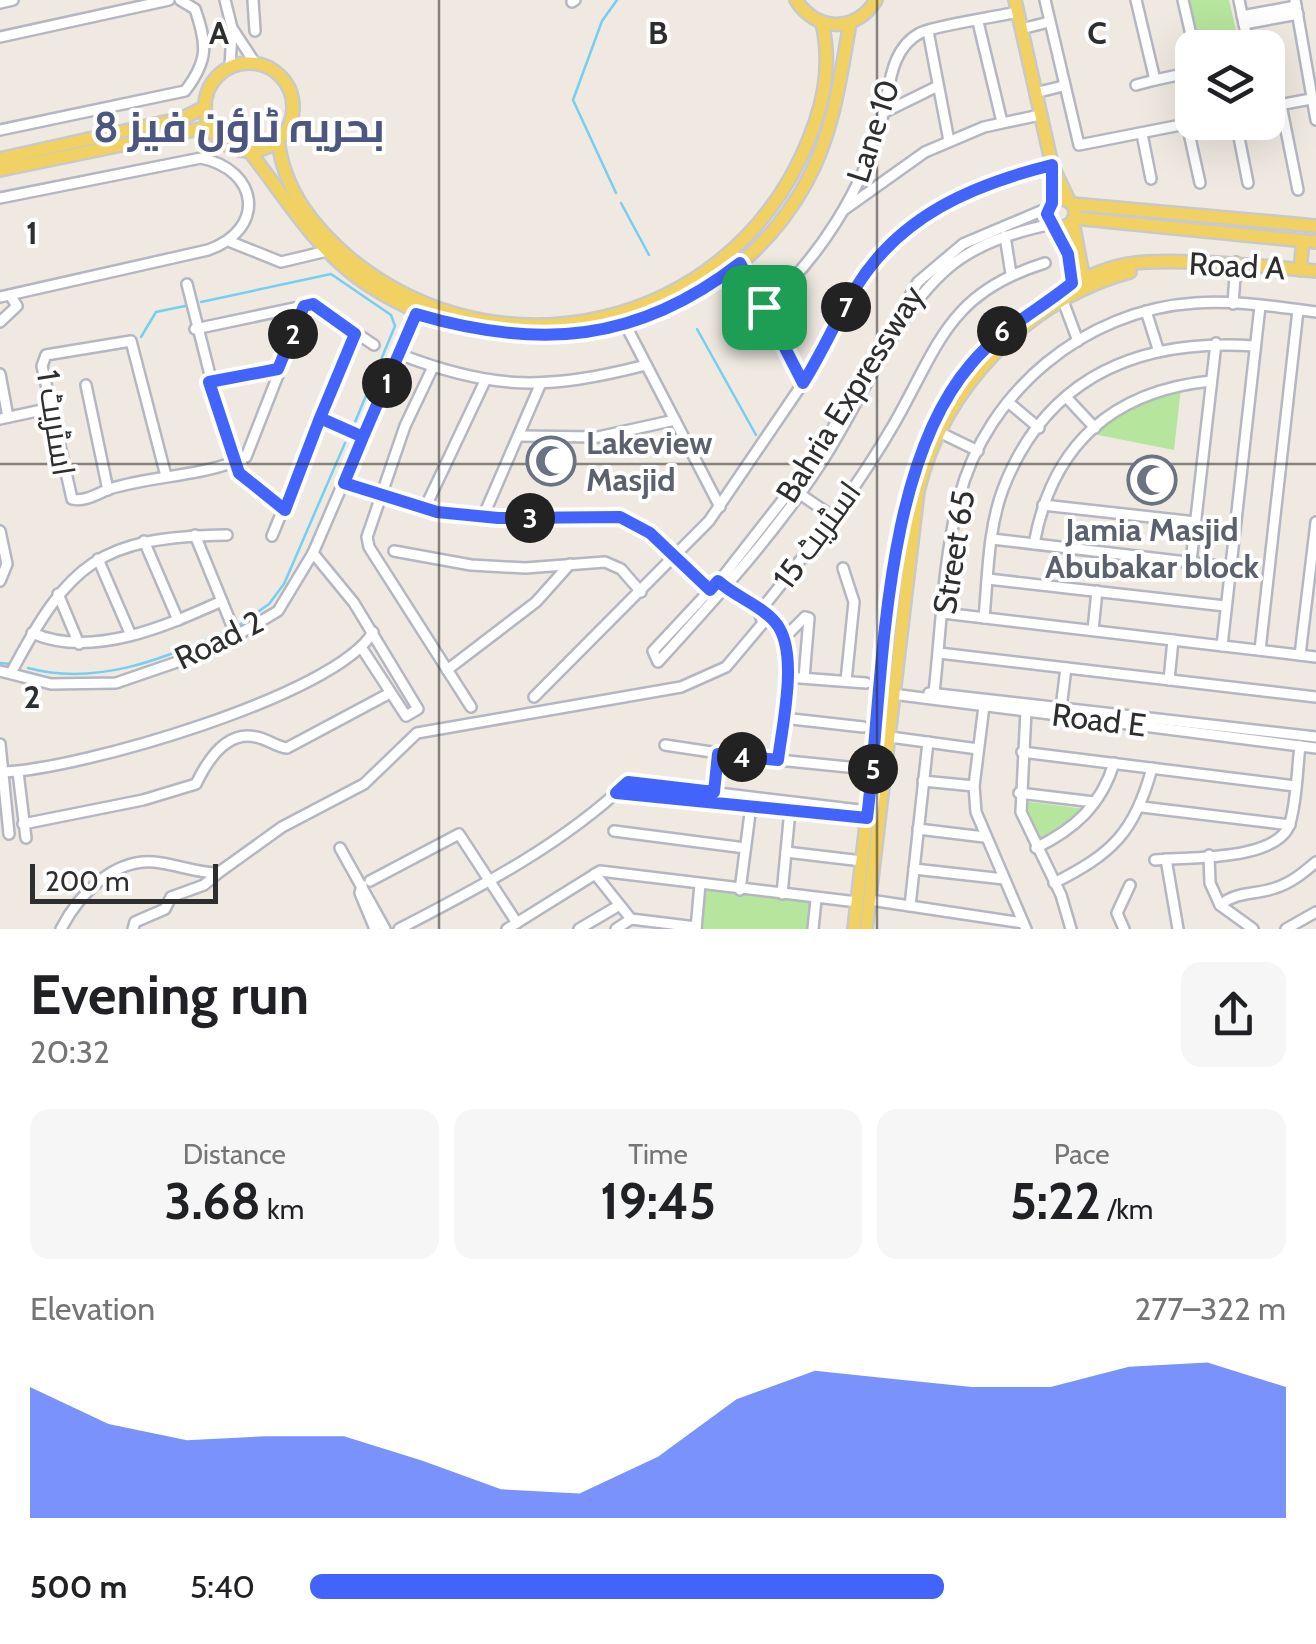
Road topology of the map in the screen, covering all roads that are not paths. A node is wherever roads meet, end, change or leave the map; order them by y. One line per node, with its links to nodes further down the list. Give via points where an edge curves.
1 (13, 0): 12 (street)
2 (170, 0): 26 (street)
3 (180, 0): 46 (street, via 195,9 208,46 202,69 185,91)
4 (224, 0): 20 (street)
5 (253, 0): 24 (street)
6 (796, 0): 18 (main road)
7 (876, 0): 19 (main road)
8 (1044, 0): 17 (street)
9 (1136, 0): 31 (street)
10 (1184, 0): 22 (street)
11 (1239, 0): 15 (street)
12 (0, 3)
13 (1016, 6): 16 (street); 21 (main road)
14 (1296, 6): 15 (street); 27 (street)
15 (1243, 20): 23 (street)
16 (978, 22): 25 (street); 43 (street)
17 (1050, 22): 21 (street); 34 (street)
18 (822, 23): 19 (main road); 71 (main road, via 828,67 812,133 782,193)
19 (850, 23): 71 (main road, via 833,118 815,166 782,220)
20 (232, 28): 28 (street); 29 (street)
21 (1021, 29): 35 (main road)
22 (1190, 30)
23 (1245, 30)
24 (255, 31)
25 (928, 31): 33 (street); 39 (street, Lane 10, via 896,58)
26 (0, 37)
27 (1311, 59): 36 (street)
28 (256, 64): 29 (main road); 48 (main road, via 274,71 292,95 290,124)
29 (230, 67): 38 (main road, via 212,83)
30 (1175, 76): 31 (street)
31 (1154, 80): 32 (street)
32 (1136, 85)
33 (938, 86): 39 (street); 51 (street)
34 (1063, 86): 35 (street); 47 (street, via 1079,146)
35 (1035, 93): 40 (main road)
36 (1311, 98): 37 (street); 41 (street)
37 (1285, 104)
38 (205, 107): 44 (main road); 53 (main road, via 184,118)
39 (883, 113): 63 (street, Lane 10)
40 (1040, 114): 43 (street); 54 (main road)
41 (1316, 120)
42 (1285, 121): 59 (street)
43 (1002, 122): 51 (street)
44 (209, 127): 52 (main road, via 226,145); 55 (main road)
45 (1175, 127): 47 (street)
46 (0, 130)
47 (1142, 134): 56 (street)
48 (278, 140): 52 (main road); 70 (main road, via 293,194)
49 (1194, 140): 58 (street)
50 (1240, 140): 57 (street)
51 (948, 141): 63 (street)
52 (249, 152): 70 (main road)
53 (0, 159)
54 (1052, 165): 61 (main road); 62 (main road); 107 (street, via 972,188 899,234 854,290)
55 (0, 170)
56 (1151, 179)
57 (1248, 183)
58 (1200, 184)
59 (1298, 190)
60 (0, 198): 68 (street, via 201,158 232,171 247,196 243,230)
61 (1070, 203): 62 (main road); 64 (main road); 66 (main road)
62 (1050, 205): 65 (main road); 153 (street, Bahria Expressway, via 963,244 918,282 814,460)
63 (845, 209): 84 (street, Lane 10)
64 (1074, 220): 65 (main road); 69 (main road); 78 (main road)
65 (1053, 225): 67 (street, Bahria Expressway); 78 (main road)
66 (1316, 226)
67 (1006, 236): 76 (street); 126 (street, Bahria Expressway, via 951,265 923,292)
68 (231, 242): 70 (street, via 281,262); 79 (street)
69 (1309, 242): 74 (main road)
70 (333, 250): 80 (main road); 88 (main road, via 360,280)
71 (737, 258): 84 (street); 89 (main road)
72 (1236, 262): 74 (main road, Road A); 78 (main road, Road A, via 1157,262); 81 (street)
73 (1045, 263): 76 (street, اسٹریٹ 15)
74 (1300, 270): 75 (main road, Road A)
75 (1316, 271)
76 (1011, 274): 132 (street, اسٹریٹ 15, via 978,296 934,344 894,424)
77 (187, 284): 91 (street)
78 (1075, 289): 93 (street); 117 (main road, via 994,352); 187 (main road, via 1003,330 947,394 930,426 901,522)
79 (5, 296): 90 (street, via 17,306)
80 (422, 300): 88 (street, Road 2); 89 (main road, via 510,324)
81 (1233, 304): 83 (street, Street 65); 86 (street, Street 65, via 1198,302)
82 (304, 306): 91 (street); 92 (street, via 313,304); 101 (street)
83 (1260, 306): 85 (street, Street 65); 96 (street)
84 (764, 307): 107 (street)
85 (1298, 310): 87 (street, Street 65); 174 (street)
86 (1146, 312): 93 (street, Street 65); 97 (street)
87 (1316, 312)
88 (416, 314): 89 (main road, via 533,337); 98 (street, Road 2)
89 (623, 319): 99 (street)
90 (0, 322)
91 (195, 330): 104 (street)
92 (355, 334): 95 (street); 113 (street)
93 (1078, 341): 110 (street, Street 65, via 1025,380)
94 (1216, 343): 96 (street); 97 (street); 105 (street)
95 (374, 345)
96 (1255, 346): 149 (street)
97 (1158, 349): 109 (street, via 1113,365)
98 (399, 354): 100 (street); 119 (street, Road 2)
99 (646, 365): 106 (street, via 586,381); 114 (street)
100 (433, 367): 103 (street); 127 (street)
101 (278, 369): 104 (street); 121 (street)
102 (0, 374): 112 (street)
103 (485, 380): 106 (street); 130 (street)
104 (209, 382): 122 (street)
105 (1212, 382): 116 (street, via 1156,390); 134 (street)
106 (542, 383): 118 (street)
107 (803, 383): 129 (street)
108 (86, 386): 125 (street)
109 (1067, 398): 115 (street); 116 (street)
110 (1008, 402): 115 (street); 120 (street, Street 65)
111 (50, 408): 112 (street); 123 (street, اسٹریٹ 1, via 46,355 131,340); 125 (street, اسٹریٹ 1, via 72,499)
112 (4, 418)
113 (320, 418): 119 (street); 131 (street)
114 (675, 420): 118 (street, via 598,437); 129 (street)
115 (1039, 428): 140 (street, via 1003,490)
116 (1094, 428): 128 (street, via 1053,477)
117 (939, 432): 120 (street); 187 (main road, via 918,490)
118 (519, 436): 133 (street)
119 (363, 437): 124 (street, Road 2)
120 (978, 451): 161 (street, Street 65, via 954,518)
121 (246, 457)
122 (234, 462): 123 (street, اسٹریٹ 1); 131 (street)
123 (166, 476): 125 (street, اسٹریٹ 1)
124 (344, 483): 127 (street); 144 (street, Road 2)
125 (108, 490)
126 (800, 494): 132 (street); 153 (street, Bahria Expressway)
127 (380, 498): 130 (street); 179 (street, via 368,547)
128 (1043, 505): 134 (street); 142 (street)
129 (720, 507): 145 (street)
130 (425, 508): 133 (street)
131 (285, 510): 139 (street)
132 (832, 516): 160 (street, اسٹریٹ 15)
133 (484, 517): 145 (street, via 620,517 650,533)
134 (1196, 522): 147 (street)
135 (1316, 522): 176 (street)
136 (0, 532): 152 (street, via 7,564)
137 (226, 534): 138 (street)
138 (195, 535): 141 (street); 158 (street)
139 (272, 536)
140 (992, 539): 142 (street); 151 (street)
141 (144, 541): 146 (street); 163 (street)
142 (1034, 544): 147 (street)
143 (394, 551): 148 (street, via 471,565)
144 (313, 553): 165 (street); 168 (street, Road 2, via 287,601)
145 (675, 558): 155 (street); 157 (street)
146 (98, 559): 156 (street); 167 (street)
147 (1191, 562): 149 (street)
148 (570, 564): 155 (street, via 604,562 621,569); 179 (street, via 536,602)
149 (1229, 567): 159 (street)
150 (843, 568): 184 (street, via 854,602)
151 (988, 578): 154 (street); 162 (street)
152 (0, 582)
153 (722, 584): 157 (street, Bahria Expressway); 160 (street)
154 (1097, 591): 159 (street); 164 (street)
155 (641, 592): 190 (street)
156 (58, 594): 166 (street); 171 (street)
157 (714, 594): 157 (street, Bahria Expressway, via 658,662 653,651)
158 (222, 601): 163 (street); 168 (street)
159 (1225, 606): 172 (street)
160 (760, 612): 169 (street, اسٹریٹ 15); 239 (street, via 760,628 740,654 710,677 417,733 364,784 282,826)
161 (943, 613): 162 (street); 175 (street, Street 65)
162 (984, 618): 164 (street)
163 (178, 620): 167 (street)
164 (1093, 630): 170 (street)
165 (373, 632): 173 (street); 188 (street, via 418,709 406,716)
166 (32, 633): 171 (street); 180 (street)
167 (130, 633): 171 (street)
168 (237, 638): 180 (street, Road 2, via 116,682 51,684)
169 (784, 638): 181 (street, اسٹریٹ 15); 182 (street, via 808,616)
170 (1173, 640): 172 (street); 183 (street)
171 (79, 644)
172 (1222, 646): 174 (street)
173 (363, 650): 188 (street); 213 (street, via 266,701 192,730)
174 (1260, 650): 176 (street)
175 (939, 654): 178 (street); 189 (street, Street 65)
176 (1300, 655): 177 (street)
177 (1316, 657)
178 (1066, 668): 183 (street); 194 (street)
179 (447, 670): 193 (street)
180 (5, 672): 186 (street)
181 (788, 677): 182 (street); 196 (street, اسٹریٹ 15)
182 (804, 678): 184 (street)
183 (1169, 680): 191 (street)
184 (846, 681): 185 (street)
185 (866, 684)
186 (0, 686)
187 (888, 691): 189 (street, Road E); 192 (street, Road E); 198 (main road); 223 (main road)
188 (390, 693): 224 (street, via 287,748 258,737 231,741 208,760 196,784)
189 (934, 693): 194 (street, Road E)
190 (534, 697)
191 (1316, 697)
192 (984, 706): 195 (street, Road E); 205 (street)
193 (471, 707)
194 (1061, 708): 199 (street, Road E)
195 (1026, 711): 203 (street, Road E); 206 (street)
196 (783, 718): 197 (street); 208 (street, اسٹریٹ 15)
197 (863, 727)
198 (890, 736): 200 (street); 250 (main road)
199 (1316, 737)
200 (928, 742): 205 (street); 214 (street)
201 (0, 744): 212 (street)
202 (665, 745): 207 (street)
203 (1300, 746): 204 (street, Road E); 216 (street)
204 (1316, 748)
205 (978, 750): 215 (street)
206 (1022, 752): 209 (street); 217 (street)
207 (718, 754): 208 (street); 218 (street)
208 (778, 760): 210 (street)
209 (1114, 764): 211 (street); 219 (street)
210 (858, 768)
211 (1152, 768): 216 (street); 221 (street)
212 (3, 772): 213 (street); 226 (street)
213 (18, 772): 224 (street)
214 (924, 781): 215 (street); 227 (street)
215 (974, 786): 229 (street)
216 (1295, 786): 225 (street)
217 (1020, 794): 219 (street); 233 (street)
218 (713, 797): 220 (street); 223 (street); 242 (street, via 628,782)
219 (1094, 802): 233 (street, via 1067,833)
220 (751, 806): 222 (street); 232 (street)
221 (1142, 808): 225 (street); 244 (street, via 1117,844)
222 (790, 810): 223 (street); 234 (street)
223 (868, 814): 236 (main road)
224 (24, 824): 230 (street)
225 (1290, 825): 235 (street, via 1282,839 1258,850)
226 (6, 828)
227 (918, 829): 229 (street); 238 (street)
228 (614, 831): 232 (street)
229 (984, 837): 241 (street)
230 (26, 838)
231 (340, 848): 243 (street)
232 (745, 848): 247 (street)
233 (1036, 848): 244 (street)
234 (786, 852): 236 (street); 248 (street)
235 (1210, 855): 251 (street, via 1210,883); 274 (street, via 1160,859)
236 (862, 861): 250 (main road)
237 (1316, 862): 251 (street, via 1294,880)
238 (914, 868): 241 (street); 253 (street)
239 (218, 873): 261 (street, via 156,862 124,867 81,896); 262 (street, via 171,896 165,909)
240 (596, 874): 245 (street); 252 (street); 256 (street)
241 (1004, 879): 258 (street)
242 (490, 882): 243 (street, via 459,834); 256 (street); 265 (street)
243 (366, 883): 263 (street, via 360,894); 264 (street)
244 (1054, 883): 272 (street)
245 (700, 884): 247 (street); 260 (street)
246 (1130, 886): 273 (street, via 1117,913)
247 (740, 890): 248 (street)
248 (782, 894): 249 (street)
249 (816, 900): 250 (street); 269 (street)
250 (863, 902): 253 (street); 270 (main road); 271 (main road)
251 (1220, 904): 275 (street)
252 (618, 906): 255 (street); 267 (street)
253 (910, 906): 258 (street)
254 (1316, 912): 259 (street)
255 (631, 919): 257 (street); 268 (street)
256 (517, 923): 266 (street)
257 (656, 925): 260 (street)
258 (1024, 926)
259 (1300, 926): 276 (street)
260 (696, 928)
261 (60, 929)
262 (133, 929)
263 (375, 929)
264 (385, 929)
265 (399, 929)
266 (507, 929)
267 (579, 929)
268 (616, 929)
269 (812, 929)
270 (854, 929)
271 (866, 929)
272 (1071, 929)
273 (1124, 929)
274 (1178, 929)
275 (1252, 929)
276 (1286, 929)

